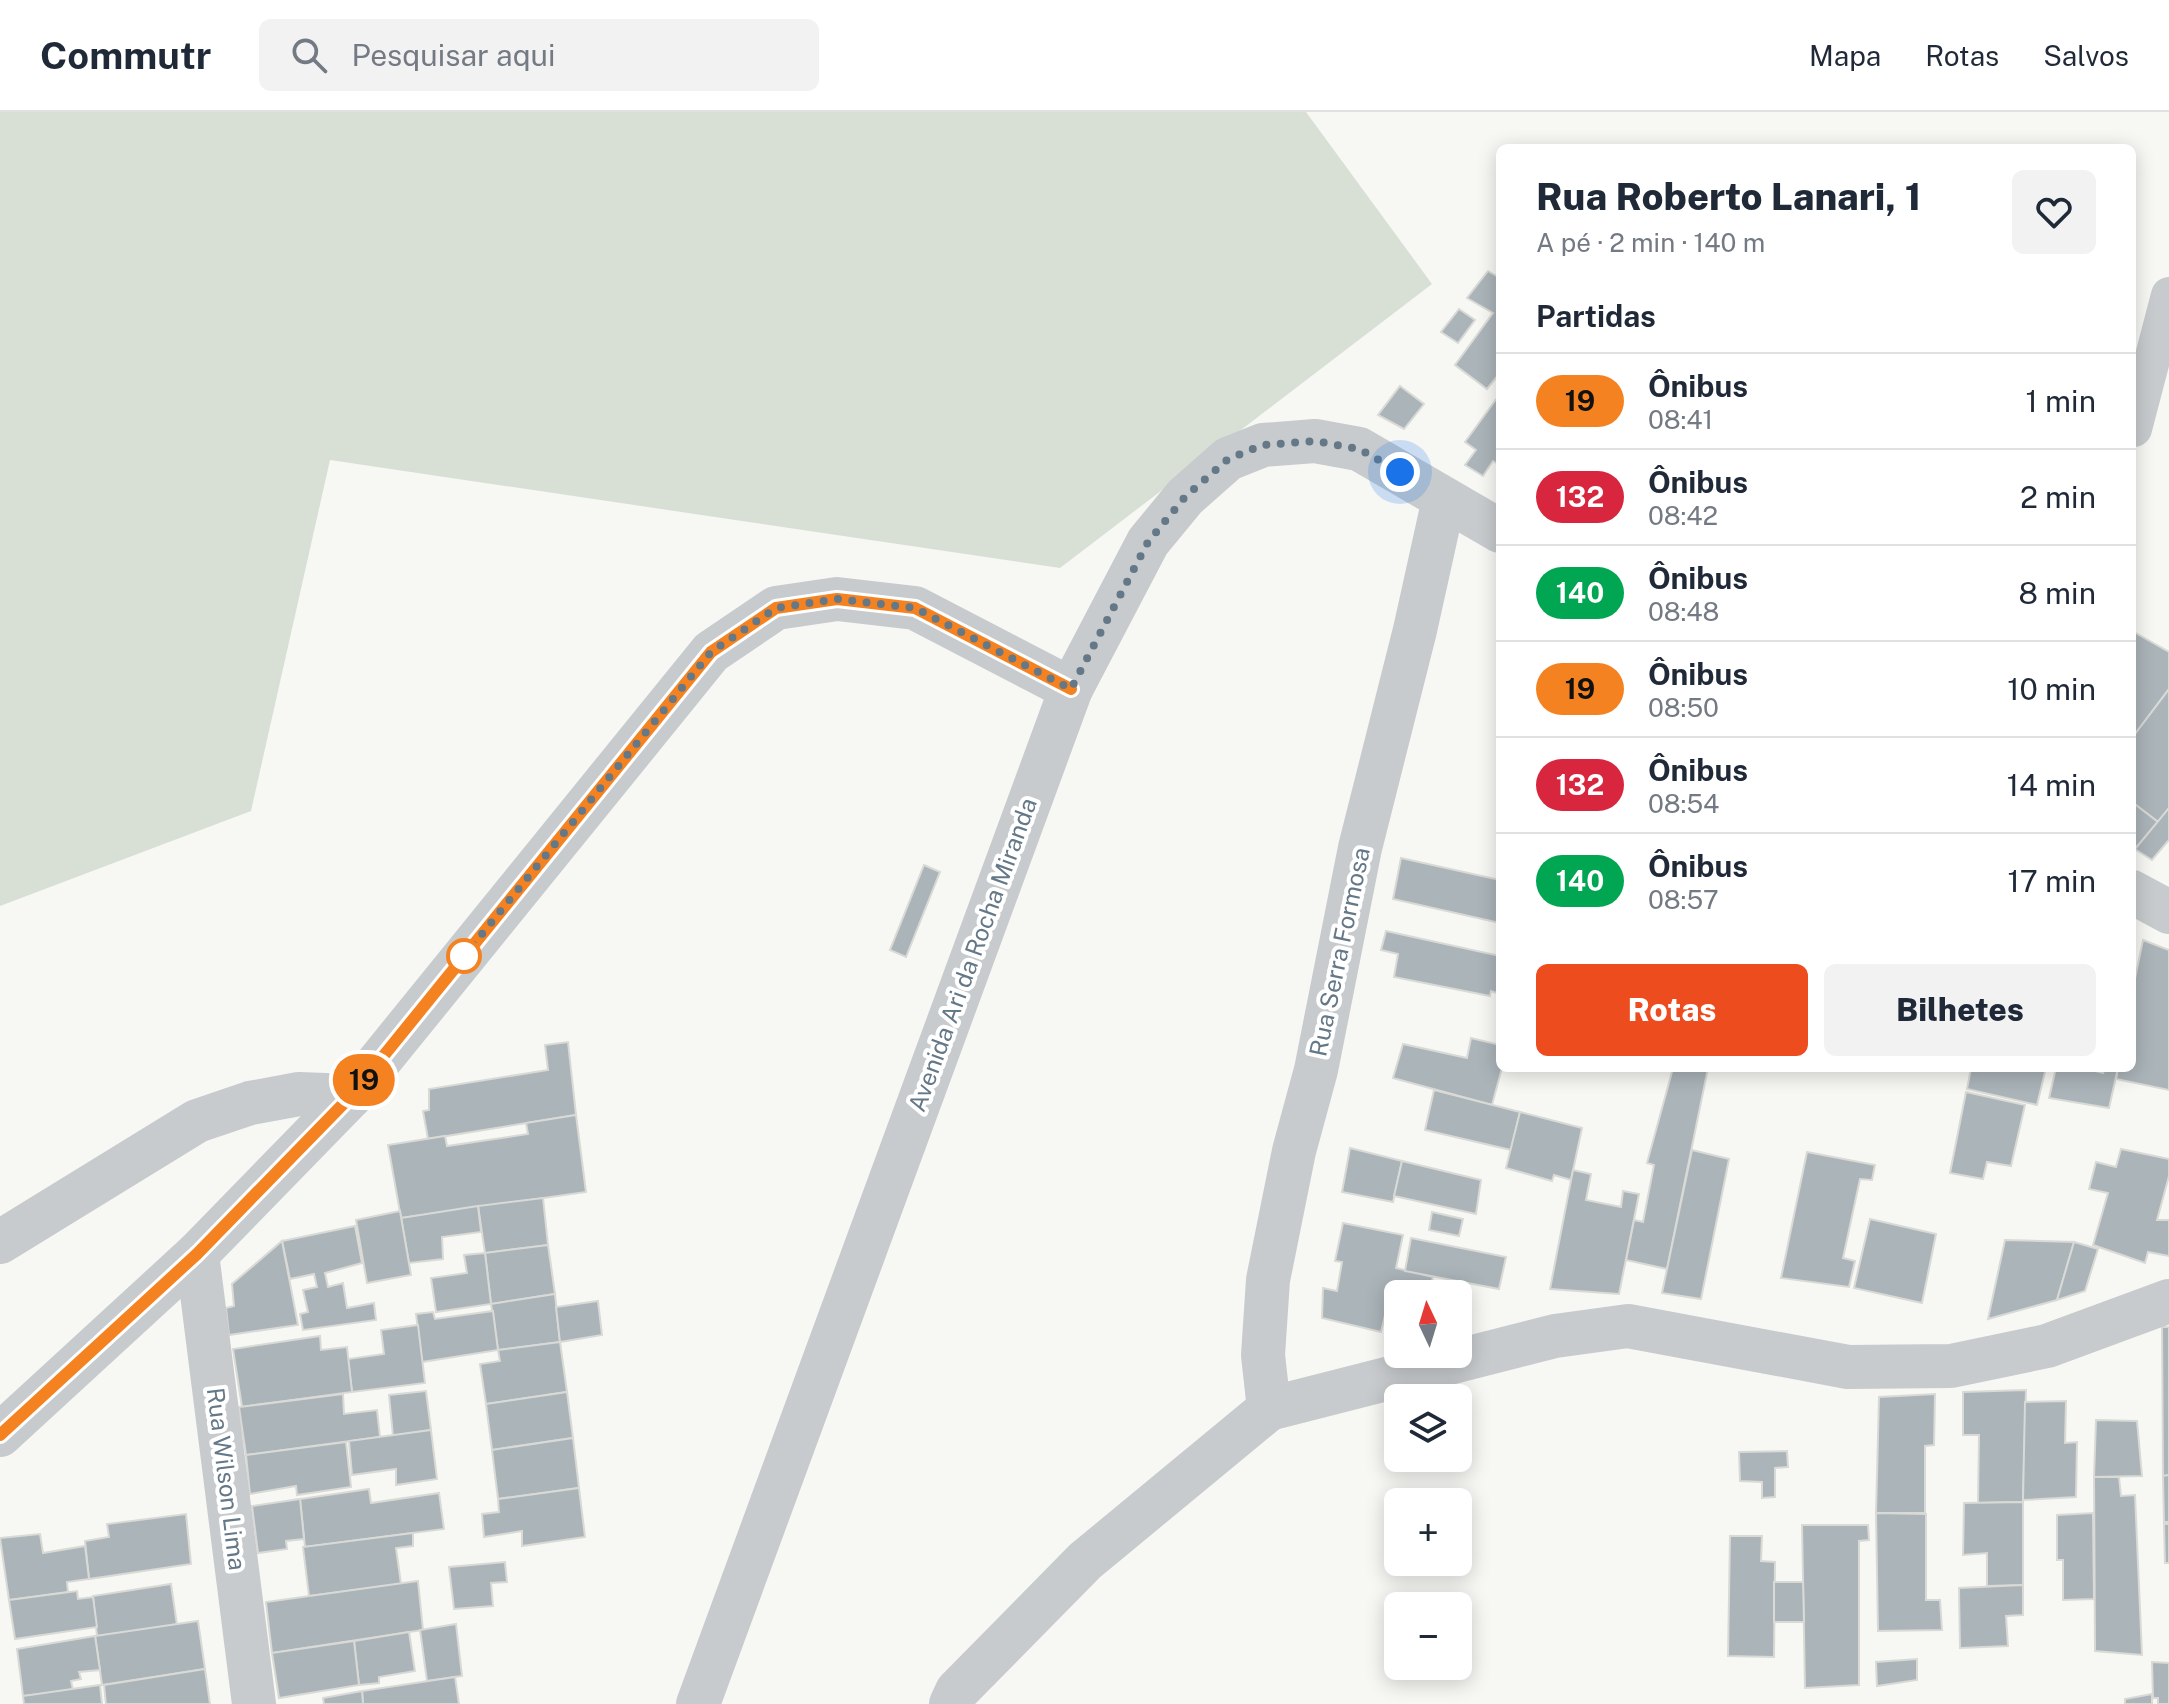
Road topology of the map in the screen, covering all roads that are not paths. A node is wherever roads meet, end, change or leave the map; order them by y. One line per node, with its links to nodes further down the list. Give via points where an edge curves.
1 (2169, 295): 2 (lane)
2 (2136, 421)
3 (1444, 499): 4 (street, Avenida Ari da Rocha Miranda); 5 (street, Avenida Ari da Rocha Miranda, via 1345,446 1315,441 1263,445 1228,459 1185,497 1148,542); 12 (street, Rua Serra Formosa, via 1360,848 1268,1280 1263,1355)
4 (1496, 529)
5 (1071, 689): 8 (street, via 915,608 837,599 776,608 711,652); 15 (street, Avenida Ari da Rocha Miranda)
6 (2136, 894): 7 (street)
7 (2169, 912)
8 (351, 1096): 9 (street, via 299,1094 197,1121); 10 (street)
9 (0, 1242)
10 (197, 1254): 13 (street); 14 (street, Rua Wilson Lima)
11 (2169, 1301): 12 (street, via 2047,1346 1951,1366 1848,1367 1628,1326 1555,1336)
12 (1269, 1409): 16 (street, via 1085,1561 957,1691)
13 (0, 1435)
14 (254, 1704)
15 (698, 1704)
16 (951, 1704)

